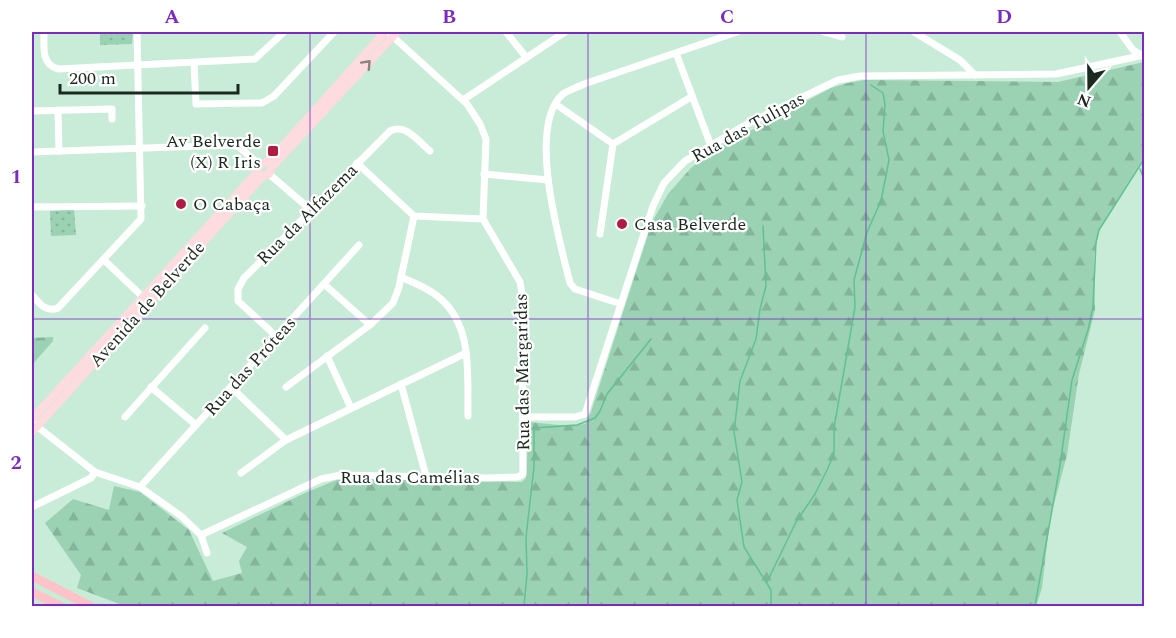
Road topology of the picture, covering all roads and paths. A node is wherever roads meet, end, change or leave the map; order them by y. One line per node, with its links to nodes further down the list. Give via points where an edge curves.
1 (44, 32): 17 (street, via 46,61 53,68)
2 (137, 32): 17 (street)
3 (284, 32): 16 (street, via 255,59)
4 (334, 32): 16 (street, via 274,96 262,103 196,104)
5 (506, 32): 15 (street)
6 (565, 32): 15 (street)
7 (737, 32): 13 (street)
8 (824, 32): 12 (street)
9 (914, 32): 18 (street, via 960,60)
10 (1120, 32): 14 (street, via 1133,50)
11 (391, 33): 20 (street); 32 (main road, Avenida de Belverde)
12 (842, 37)
13 (676, 53): 19 (street); 21 (street, via 584,84 562,95)
14 (1143, 55): 18 (street, Rua das Tulipas, via 1056,74)
15 (526, 57): 20 (street)
16 (194, 63): 17 (street)
17 (138, 67): 27 (street)
18 (975, 75): 26 (street, Rua das Tulipas, via 860,76 838,80)
19 (691, 97): 25 (street); 26 (street)
20 (463, 100): 33 (street, via 486,139)
21 (557, 105): 25 (street); 34 (street, via 548,127)
22 (58, 110): 23 (street); 24 (street, via 112,109); 28 (street)
23 (32, 111)
24 (112, 119)
25 (613, 144): 40 (street)
26 (711, 146): 47 (street, Rua das Tulipas, via 685,161 664,183)
27 (140, 148): 28 (street); 32 (street, via 235,146); 35 (street)
28 (59, 151): 30 (street)
29 (430, 151): 31 (street, Rua da Alfazema, via 408,131 396,128)
30 (32, 152)
31 (357, 163): 37 (street, Rua da Alfazema); 38 (street)
32 (264, 170): 37 (street); 46 (main road, Avenida de Belverde)
33 (484, 174): 34 (street); 39 (street)
34 (548, 180): 47 (street, via 570,283 575,289)
35 (142, 206): 36 (street); 42 (street, via 140,221)
36 (32, 207)
37 (311, 210): 50 (street, Rua da Alfazema, via 244,278 238,289 238,301)
38 (414, 216): 39 (street); 43 (street)
39 (483, 219): 60 (street, Rua das Margaridas, via 520,282)
40 (600, 234)
41 (359, 246): 44 (street, Rua das Próteas)
42 (104, 260): 45 (street, via 56,310 45,308); 46 (street)
43 (401, 277): 48 (street, via 393,303); 51 (street, via 426,288 445,303 462,332)
44 (324, 284): 48 (street); 50 (street, Rua das Próteas)
45 (32, 295)
46 (146, 300): 61 (main road, Avenida de Belverde)
47 (621, 304): 60 (street, Rua das Tulipas, via 585,414)
48 (370, 325): 52 (street)
49 (205, 328): 54 (street)
50 (276, 336): 55 (street, Rua das Próteas)
51 (466, 353): 53 (street); 58 (street)
52 (327, 356): 56 (street); 57 (street)
53 (401, 384): 57 (street); 67 (street)
54 (151, 387): 59 (street); 62 (street)
55 (231, 387): 62 (street, Rua das Próteas); 63 (street)
56 (286, 387)
57 (351, 408): 63 (street)
58 (468, 416)
59 (125, 417)
60 (524, 417): 66 (street, Rua das Margaridas)
61 (33, 425): 64 (street)
62 (196, 425): 68 (street, Rua das Próteas)
63 (286, 440): 65 (street)
64 (95, 472): 68 (street); 69 (street, via 91,478)
65 (241, 473)
66 (523, 474): 67 (street, Rua das Camélias, via 487,478)
67 (426, 476): 70 (street, Rua das Camélias, via 341,475 321,479)
68 (140, 487): 70 (street)
69 (32, 507)
70 (201, 535): 71 (street)
71 (207, 553)
72 (32, 576): 75 (highway)
73 (32, 592): 74 (highway)
74 (60, 606)
75 (90, 606)

